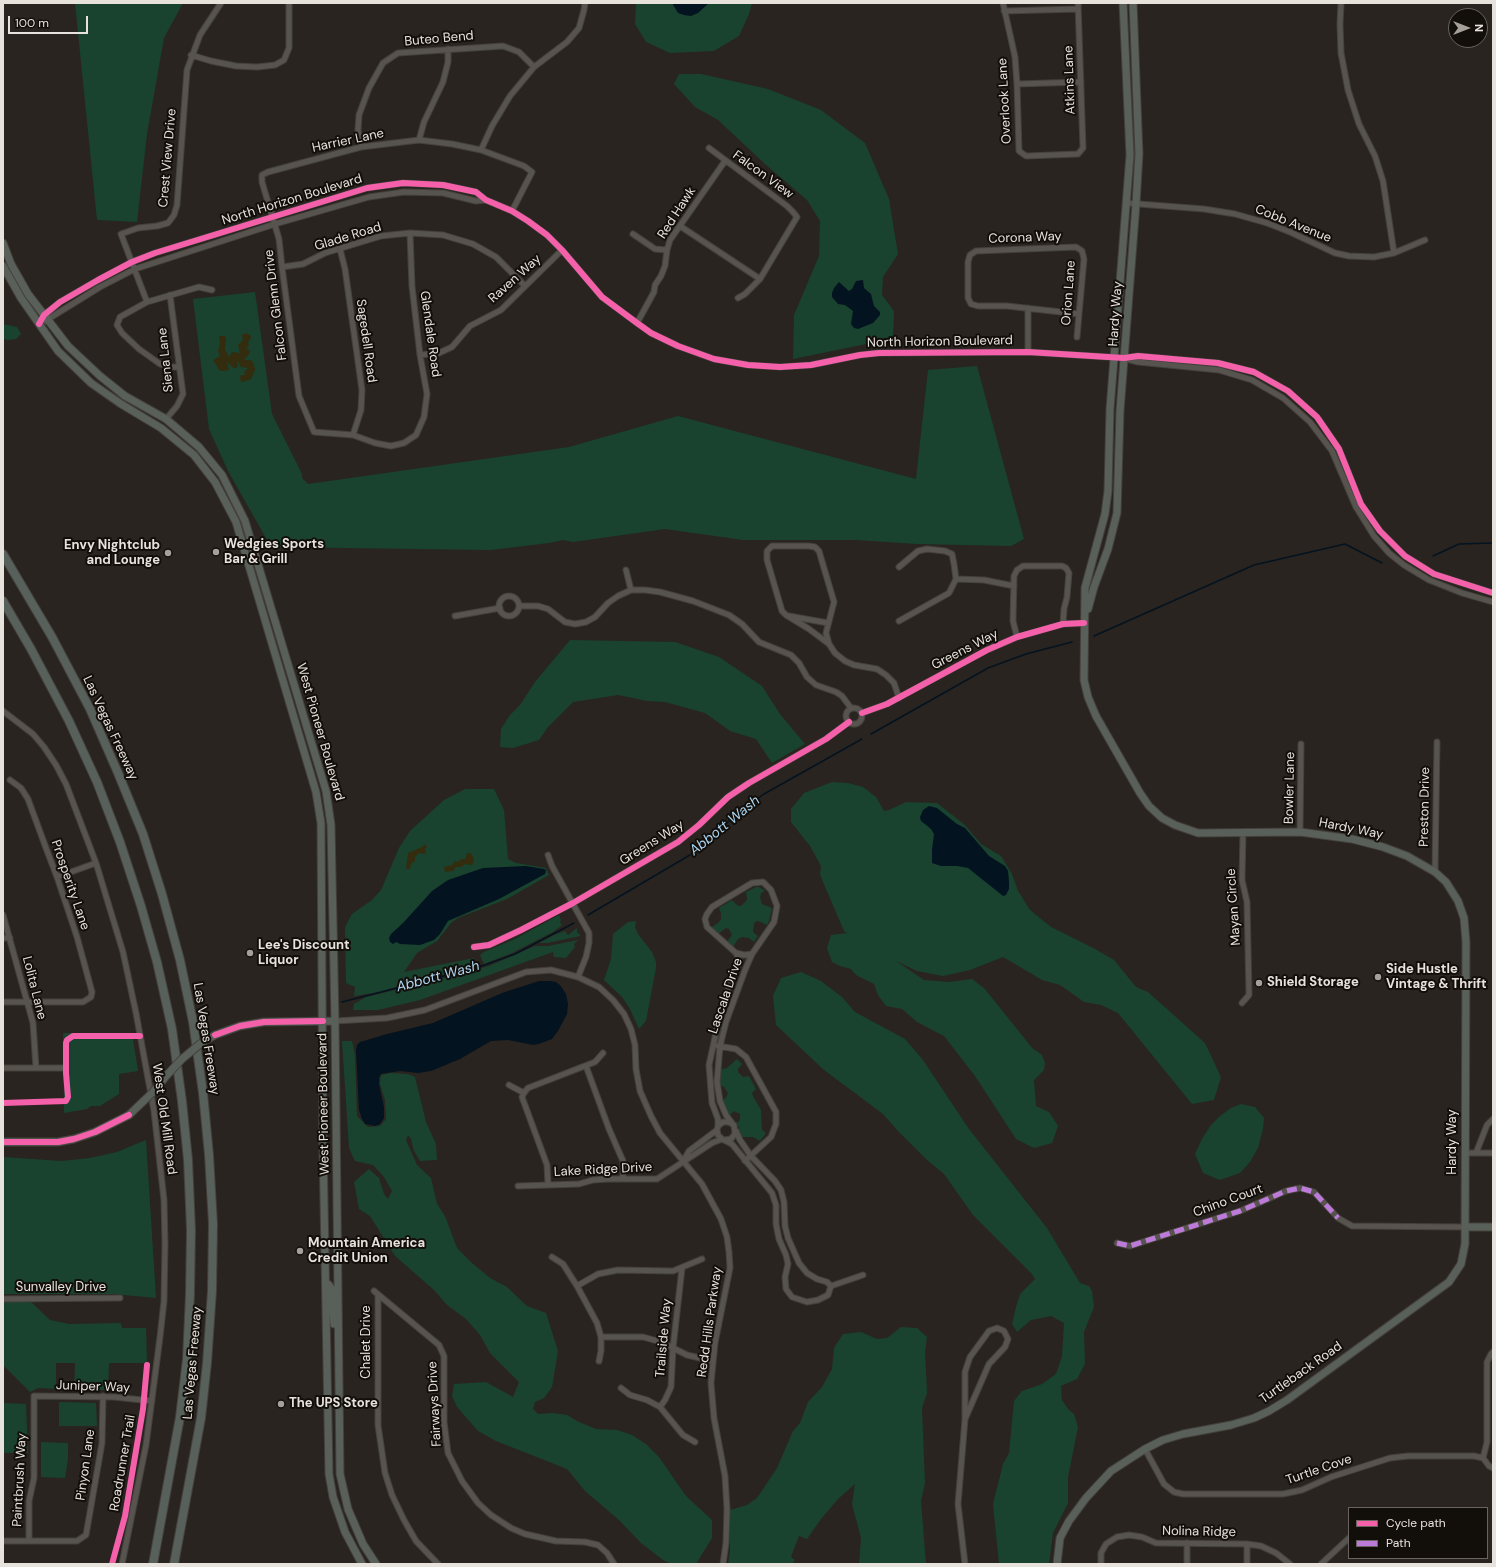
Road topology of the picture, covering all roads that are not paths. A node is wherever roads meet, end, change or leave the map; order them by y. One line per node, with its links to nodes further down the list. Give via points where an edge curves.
1 (220, 3): 12 (street, Crest View Drive)
2 (289, 3): 12 (street, via 289,48 284,60 275,65 236,66)
3 (585, 3): 13 (street, via 578,28 567,42)
4 (1004, 3): 10 (street, Overlook Lane)
5 (1078, 3): 9 (street, Atkins Lane)
6 (1123, 3): 24 (main road, Hardy Way, via 1130,155)
7 (1133, 3): 25 (main road, Hardy Way, via 1139,154)
8 (1341, 3): 38 (street, via 1340,53 1359,124 1375,156 1383,182)
9 (1078, 10): 10 (street); 14 (street, Atkins Lane)
10 (1004, 11): 15 (street, Overlook Lane, via 1015,56)
11 (448, 49): 13 (street, Buteo Bend, via 503,46 520,52); 16 (street, via 443,82 424,122); 17 (street, Buteo Bend, via 398,54 383,63 369,88 359,115)
12 (191, 55): 39 (street, Crest View Drive, via 184,88 177,205 168,223 121,234)
13 (534, 67): 19 (street, via 510,96)
14 (1081, 82): 15 (street); 20 (street, Atkins Lane, via 1083,148 1078,154 1026,156)
15 (1017, 84): 20 (street, Overlook Lane)
16 (419, 140): 17 (street, Harrier Lane); 19 (street, Harrier Lane)
17 (361, 147): 22 (street, Harrier Lane)
18 (709, 148): 21 (street, Falcon View)
19 (481, 150): 26 (street, Harrier Lane, via 524,166 532,172)
20 (1019, 151)
21 (725, 161): 29 (street, Red Hawk); 43 (street, Falcon View, via 787,206 797,217)
22 (262, 175): 27 (street, Falcon Glenn Drive)
23 (486, 200): 26 (street, North Horizon Boulevard); 27 (street, North Horizon Boulevard, via 476,192 443,185 403,183 367,188); 28 (street, North Horizon Boulevard, via 476,201 443,193 404,192 369,197)
24 (1126, 203): 25 (street, Cobb Avenue); 57 (main road, Hardy Way)
25 (1136, 204): 38 (street, Cobb Avenue, via 1235,214 1267,223 1330,251 1349,256 1374,257); 58 (main road, Hardy Way)
26 (512, 211): 35 (street, North Horizon Boulevard, via 547,235)
27 (273, 217): 28 (street, Falcon Glenn Drive); 39 (street, North Horizon Boulevard)
28 (276, 224): 41 (street, Falcon Glenn Drive); 42 (street, North Horizon Boulevard)
29 (680, 226): 36 (street, Red Hawk, via 670,240); 43 (street)
30 (410, 233): 34 (street, Glade Road, via 381,236); 44 (street, Glade Road, via 443,235 473,244 496,257); 56 (street, Glendale Road, via 412,286)
31 (633, 234): 36 (street, via 655,249)
32 (1425, 240): 38 (street, Cobb Avenue)
33 (3, 243): 51 (main road, West Pioneer Boulevard, via 11,264 28,294)
34 (340, 249): 41 (street, Glade Road, via 303,264); 61 (street, Sagedell Road, via 346,269 362,390 361,410)
35 (562, 250): 44 (street, Raven Way); 52 (street, North Horizon Boulevard, via 602,296)
36 (667, 250): 52 (street, Red Hawk, via 661,276)
37 (1082, 251): 49 (street, Corona Way, via 1076,247 1014,249 976,251 970,255 968,298 971,304); 50 (street, Orion Lane, via 1084,259)
38 (1394, 253)
39 (132, 262): 42 (street, Crest View Drive); 51 (street, North Horizon Boulevard, via 60,302)
40 (3, 266): 53 (main road, West Pioneer Boulevard)
41 (282, 266): 61 (street, Falcon Glenn Drive, via 298,396 314,432)
42 (135, 269): 48 (street, Crest View Drive); 51 (street, North Horizon Boulevard)
43 (760, 279): 47 (street, Falcon View)
44 (525, 286): 56 (street, Raven Way, via 501,310 470,326 452,347 439,353)
45 (212, 290): 46 (street, via 199,286)
46 (170, 295): 48 (street); 59 (street, Siena Lane)
47 (738, 298)
48 (147, 302): 59 (street, via 120,317 117,325 138,349 160,364)
49 (1028, 308): 50 (street); 55 (street)
50 (1079, 314): 54 (street, Orion Lane)
51 (46, 318): 53 (street, North Horizon Boulevard); 60 (main road, West Pioneer Boulevard, via 68,346 100,376 125,396)
52 (637, 323): 55 (street, North Horizon Boulevard, via 678,346 714,359 748,365 811,365 879,353)
53 (39, 324): 106 (main road, West Pioneer Boulevard, via 58,351 91,383 161,428 194,455 215,482 236,522 316,792 321,823)
54 (1077, 337)
55 (1028, 352): 57 (street, North Horizon Boulevard)
56 (420, 355): 61 (street, Glendale Road, via 428,394 424,417 416,435 404,443 391,446)
57 (1114, 357): 58 (street, North Horizon Boulevard); 77 (main road, Hardy Way, via 1108,491 1105,514 1086,588)
58 (1124, 358): 68 (street, North Horizon Boulevard, via 1138,356 1218,363 1254,372 1288,391 1317,417 1339,449 1361,504 1380,531 1405,556 1434,574); 70 (street, North Horizon Boulevard, via 1138,362 1219,370 1252,380 1283,398 1310,422 1332,451 1356,507 1374,536 1389,553 1429,580); 77 (main road, Hardy Way, via 1117,514)
59 (179, 367): 60 (street, Siena Lane, via 183,394)
60 (166, 419): 107 (main road, West Pioneer Boulevard, via 199,447 222,475 245,521 326,791 331,825)
61 (353, 435)
62 (3, 554): 169 (highway, Las Vegas Freeway, via 52,637 90,709 118,772 143,834 162,894 193,1022 209,1155 213,1224 212,1290 201,1418)
63 (899, 566): 65 (street, via 918,551 945,551 952,554)
64 (626, 570): 67 (street)
65 (956, 579): 66 (street, via 984,580); 75 (street, via 949,593)
66 (1014, 586): 78 (street, via 1014,576 1023,566 1066,568 1069,573 1068,597); 79 (street, via 1013,621)
67 (631, 590): 71 (street, via 608,603 595,617 575,624 565,622 548,609); 82 (street, via 660,592 729,615 742,624 759,642 791,655 816,685 836,692)
68 (1493, 593)
69 (3, 601): 168 (highway, Las Vegas Freeway, via 69,721 120,842 157,962 172,1029 188,1160 190,1294 187,1359 180,1417)
70 (1493, 602)
71 (519, 606): 72 (street, via 517,612 509,616); 72 (street, via 517,600 508,596 502,599)
72 (500, 608): 74 (street)
73 (786, 615): 76 (street); 76 (street, via 777,596 767,551 772,546 815,547 819,551 834,602); 80 (street)
74 (455, 616)
75 (899, 622)
76 (828, 623): 80 (street, via 826,633)
77 (1084, 623): 78 (street, Greens Way); 89 (main road, Hardy Way, via 1084,680 1088,697 1096,716 1149,806 1162,818 1186,829 1198,832)
78 (1063, 624): 79 (street, Greens Way)
79 (1017, 637): 81 (street, Greens Way, via 987,650)
80 (829, 644): 81 (street, via 845,661 877,669 886,674 894,683)
81 (899, 698): 84 (street, Greens Way)
82 (851, 708): 84 (street, via 859,709); 85 (street, via 846,713)
83 (3, 712): 92 (street, West Old Mill Road, via 33,734 56,765 66,784)
84 (862, 713): 85 (street, via 859,722)
85 (849, 722): 95 (street, Greens Way, via 826,739 728,797 699,826 678,842)
86 (1437, 742): 93 (street, Preston Drive)
87 (1301, 744): 90 (street, Bowler Lane)
88 (10, 780): 94 (street, Prosperity Lane, via 21,788 28,799)
89 (1242, 832): 90 (main road, Hardy Way); 105 (street, Mayan Circle, via 1242,880 1248,902 1249,995)
90 (1300, 832): 93 (main road, Hardy Way, via 1352,839 1383,847 1407,856)
91 (548, 855): 95 (street)
92 (96, 863): 94 (street); 155 (street, West Old Mill Road, via 123,952 154,1111 160,1158 164,1200 164,1301)
93 (1435, 872): 123 (main road, Hardy Way, via 1446,882 1458,901 1464,918)
94 (58, 876): 104 (street, Prosperity Lane, via 92,992 91,997 83,1002)
95 (573, 903): 99 (street, Greens Way, via 489,945); 102 (street, via 589,933 586,957)
96 (3, 915): 98 (street, Lolita Lane)
97 (3, 938): 98 (street)
98 (10, 938): 104 (street, Lolita Lane)
99 (474, 946)
100 (736, 953): 101 (street, Lascala Drive); 101 (street, Lascala Drive, via 707,927 707,914 712,907 752,883 763,882 771,890 776,906 774,922); 108 (street, Lascala Drive, via 738,965 722,1005)
101 (752, 954): 109 (street, Lascala Drive, via 736,993)
102 (578, 977): 107 (street, Redd Hills Parkway, via 551,970 526,972 425,1010 387,1018); 127 (street, Redd Hills Parkway, via 599,987 624,1014 635,1045 640,1091 660,1133)
103 (3, 1002): 104 (street)
104 (27, 1002): 113 (street, Lolita Lane, via 33,1023)
105 (1242, 1003)
106 (323, 1021): 107 (main road); 122 (main road, bridge, via 264,1022 240,1026 215,1035 182,1059 129,1114 96,1132 58,1142); 139 (main road, West Pioneer Boulevard)
107 (335, 1021): 146 (main road, West Pioneer Boulevard)
108 (712, 1045): 109 (street, Lascala Drive); 119 (street, Lascala Drive, via 709,1083)
109 (720, 1046): 118 (street, Lascala Drive, via 720,1101); 126 (street, Lascala Drive, via 736,1049 746,1057 776,1112 776,1124 771,1137)
110 (603, 1053): 111 (street, via 595,1062)
111 (586, 1066): 116 (street, via 528,1088); 129 (street, via 609,1130 624,1160)
112 (3, 1068): 113 (street)
113 (36, 1068): 114 (street)
114 (63, 1068)
115 (509, 1085): 116 (street)
116 (524, 1093): 130 (street, via 522,1097 547,1165)
117 (1493, 1119): 124 (street, via 1487,1125)
118 (732, 1123): 119 (street, via 723,1122); 120 (street)
119 (718, 1128): 121 (street, via 718,1135); 127 (street, via 689,1151)
120 (736, 1131): 121 (street, via 734,1137); 126 (street)
121 (724, 1139): 127 (street, via 712,1143); 128 (street, via 732,1144)
122 (3, 1142)
123 (1465, 1153): 124 (street); 132 (main road, Hardy Way)
124 (1476, 1153): 125 (street)
125 (1493, 1153)
126 (751, 1156): 128 (street, Lascala Drive); 141 (street, via 781,1190 785,1226 799,1263 807,1273)
127 (683, 1161): 129 (street, Lake Ridge Drive, via 658,1178); 151 (street, Redd Hills Parkway, via 712,1201 721,1219 729,1252 728,1284)
128 (745, 1161): 141 (street, via 772,1193 776,1205 779,1239 788,1264 786,1289 792,1297 807,1302 828,1295)
129 (624, 1179): 130 (street, Lake Ridge Drive, via 593,1180 579,1184)
130 (548, 1184): 131 (street, Lake Ridge Drive)
131 (518, 1186)
132 (1465, 1226): 133 (main road); 134 (street, Chino Court, via 1352,1226 1338,1218 1314,1192 1300,1188 1286,1191 1240,1211 1130,1246); 159 (main road, Turtleback Road, via 1461,1264 1449,1282 1287,1400 1254,1418 1171,1437)
133 (1493, 1227)
134 (1117, 1243)
135 (552, 1257): 140 (street, via 563,1264)
136 (702, 1259): 137 (street)
137 (682, 1268): 140 (street, via 673,1271 618,1270 598,1274); 148 (street, Trailside Way)
138 (863, 1275): 141 (street)
139 (326, 1284): 146 (main road, via 331,1288 334,1322); 170 (main road, West Pioneer Boulevard, via 329,1474 333,1497 345,1532)
140 (577, 1286): 147 (street, via 597,1323)
141 (831, 1286)
142 (374, 1291): 143 (street, Fairways Drive)
143 (378, 1296): 172 (street, Chalet Drive, via 378,1425 385,1473 392,1495 416,1541); 173 (street, Fairways Drive, via 439,1345 444,1356 444,1422 448,1453 462,1481 478,1503 491,1515 525,1534 556,1541 598,1545)
144 (120, 1298): 145 (street, Sunvalley Drive)
145 (3, 1299)
146 (338, 1331): 171 (main road, West Pioneer Boulevard, via 340,1474 348,1509 363,1544)
147 (601, 1337): 148 (street, via 644,1337); 150 (street, via 602,1351)
148 (673, 1348): 151 (street, via 686,1355); 156 (street, Trailside Way, via 671,1387)
149 (1492, 1353): 160 (street, via 1488,1362 1488,1442)
150 (599, 1361)
151 (713, 1361): 174 (street, Redd Hills Parkway, via 711,1383 714,1418 727,1502)
152 (621, 1388): 156 (street)
153 (34, 1396): 154 (street, Juniper Way); 164 (street, Paintbrush Way, via 34,1478 29,1501)
154 (103, 1396): 155 (street, Juniper Way); 164 (street, Pinyon Lane, via 102,1443 86,1535 78,1541)
155 (152, 1401): 167 (street, West Old Mill Road, via 146,1445)
156 (660, 1407): 158 (street, via 683,1435)
157 (965, 1419): 157 (street, via 989,1364 1005,1347 1008,1339 1004,1331 997,1328 989,1331 970,1357 965,1372); 175 (street, via 958,1504)
158 (695, 1442)
159 (1145, 1449): 160 (street, Turtle Cove, via 1164,1484 1174,1492 1183,1494 1283,1494 1302,1490 1331,1477 1390,1458); 176 (main road, Turtleback Road, via 1111,1471 1086,1498 1060,1538)
160 (1483, 1458): 161 (street)
161 (1493, 1468)
162 (1348, 1539): 181 (street)
163 (3, 1540): 164 (street)
164 (29, 1540)
165 (1187, 1543): 166 (street, Nolina Ridge); 177 (street, Nolina Ridge, via 1156,1543 1129,1535 1117,1537 1106,1544 1101,1553); 178 (street)
166 (1247, 1544): 179 (street); 180 (street, Nolina Ridge, via 1261,1546)
167 (122, 1564)
168 (153, 1564)
169 (174, 1564)
170 (362, 1564)
171 (376, 1564)
172 (438, 1564)
173 (614, 1564)
174 (724, 1564)
175 (965, 1564)
176 (1057, 1564)
177 (1101, 1564)
178 (1187, 1564)
179 (1248, 1564)
180 (1290, 1564)
181 (1321, 1564)

